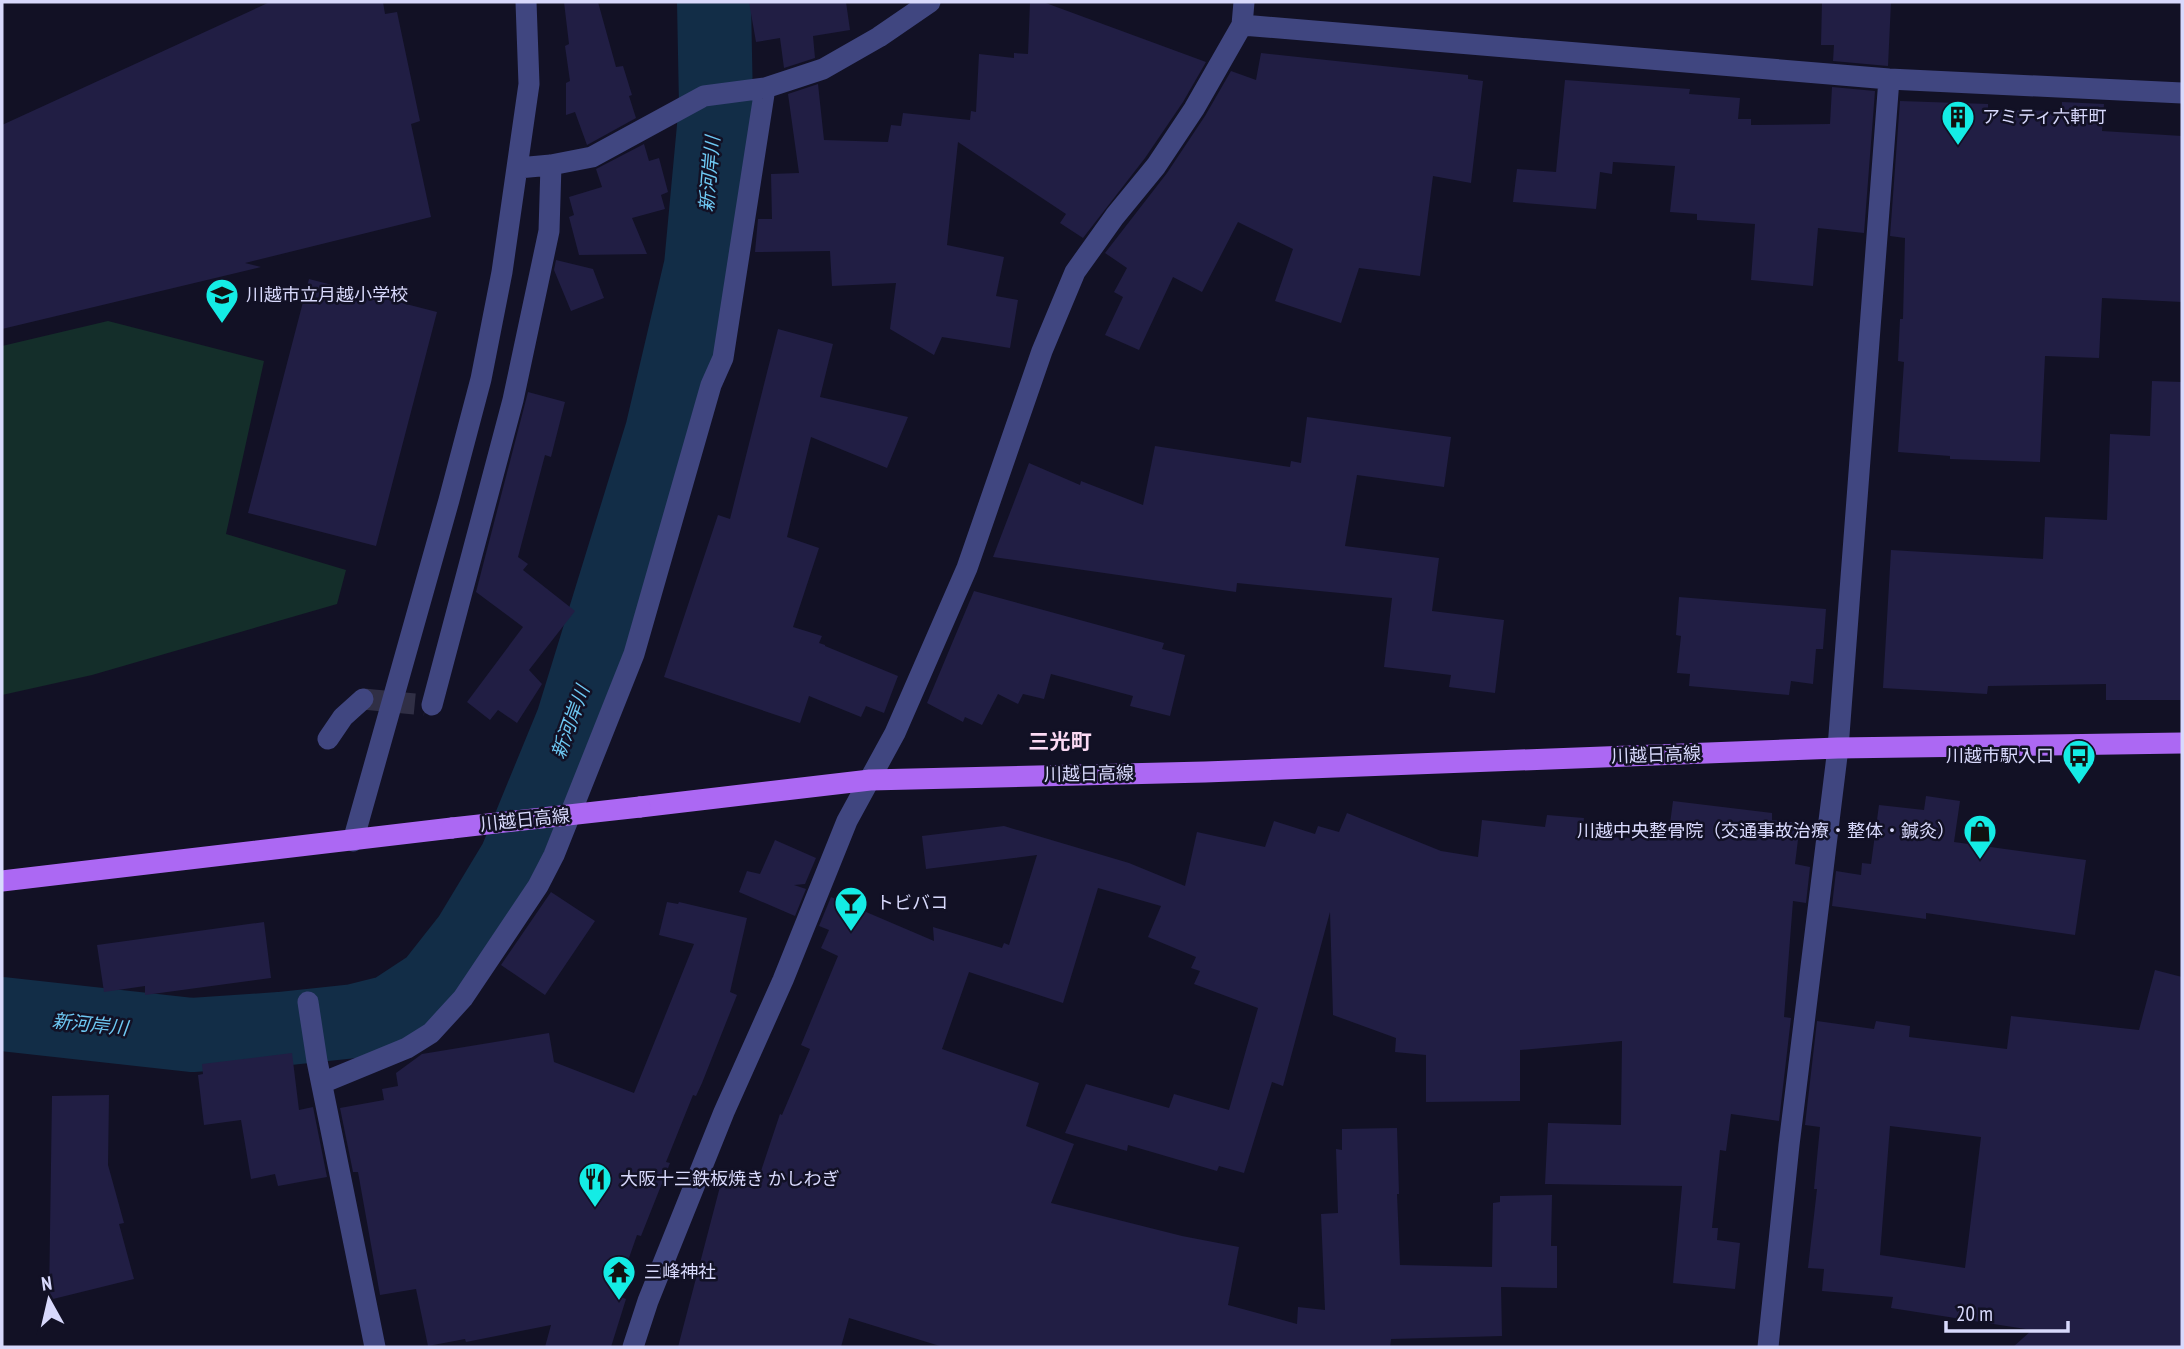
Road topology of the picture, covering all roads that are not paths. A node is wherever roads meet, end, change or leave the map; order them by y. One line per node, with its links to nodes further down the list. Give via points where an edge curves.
1 (526, 2): 9 (street, via 529,85)
2 (930, 2): 6 (street, via 823,69)
3 (1244, 2): 4 (street)
4 (1242, 25): 5 (street); 15 (street, via 1164,155 1076,272 1042,351 967,568)
5 (1889, 79): 7 (street); 14 (street)
6 (758, 90): 8 (street, via 704,96 592,157); 19 (street, via 723,358 711,385 634,654 554,855 463,998 431,1033 407,1048)
7 (2182, 93)
8 (551, 165): 9 (street); 11 (street, via 549,230 513,400)
9 (518, 168): 16 (street, via 481,379)
10 (363, 699): 12 (street)
11 (431, 706)
12 (328, 739)
13 (2182, 743): 14 (main road, 川越日高線)
14 (1838, 748): 15 (main road, 川越日高線); 22 (street)
15 (870, 780): 16 (main road, 川越日高線, bridge); 21 (street, via 847,821 724,1112)
16 (352, 841): 17 (main road, 川越日高線)
17 (2, 881)
18 (308, 1002): 19 (street)
19 (322, 1083): 20 (street)
20 (375, 1347)
21 (633, 1347)
22 (1768, 1347)

